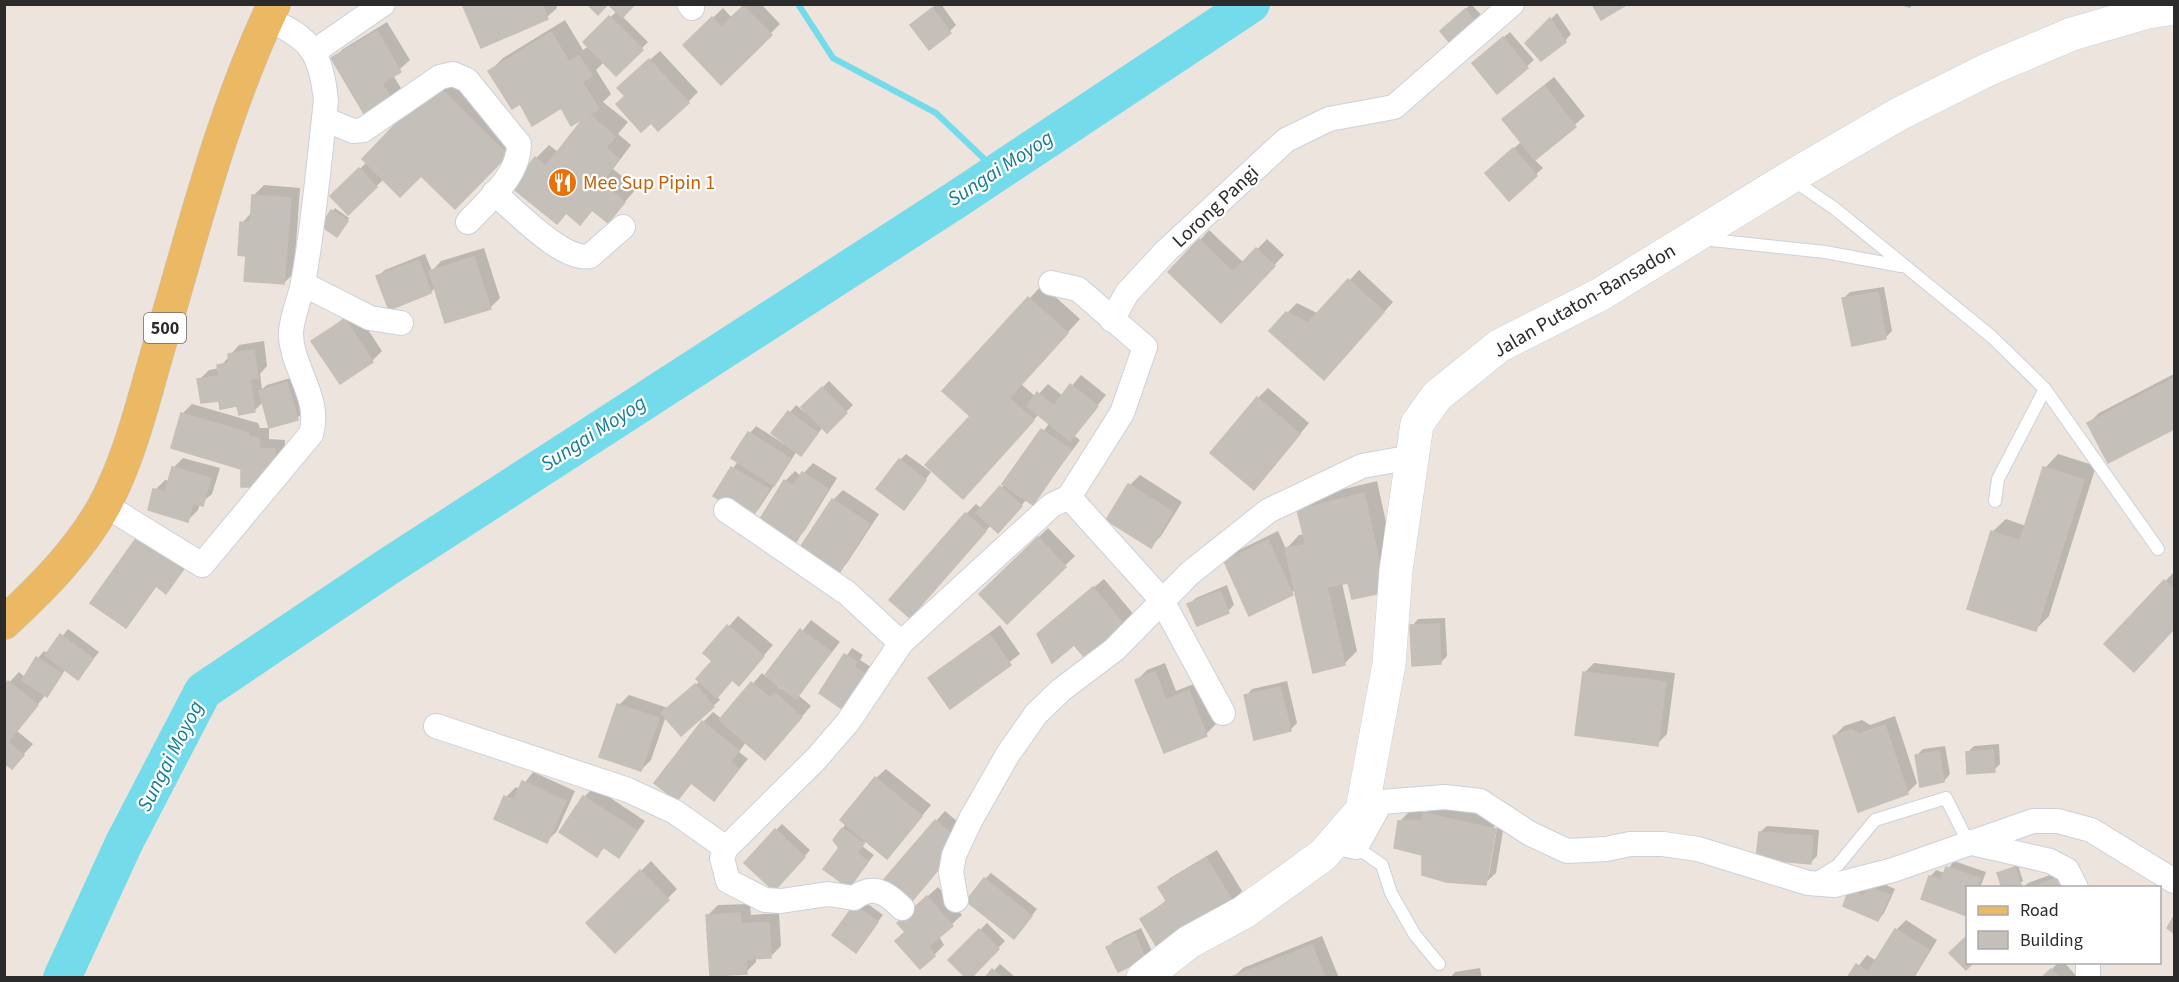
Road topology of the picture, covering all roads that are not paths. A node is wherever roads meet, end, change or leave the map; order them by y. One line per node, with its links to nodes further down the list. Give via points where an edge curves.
1 (383, 4): 5 (street)
2 (1512, 4): 15 (street, Lorong Pangi, via 1394,107 1329,119 1286,140 1166,252 1127,293)
3 (2156, 8): 7 (street, Jalan Putaton-Bansadon, via 2072,34 1989,69 1899,114)
4 (271, 12): 5 (street); 21 (main road, 500, via 248,60 216,146 138,418)
5 (315, 51): 6 (street, via 324,86)
6 (324, 119): 8 (street, via 353,131 363,130 440,77 453,74 467,80 519,144 513,171); 14 (street)
7 (1789, 178): 11 (street, Jalan Putaton-Bansadon); 12 (lane, via 1834,208)
8 (494, 193): 9 (street); 10 (street, via 557,246 577,256 590,256)
9 (468, 222)
10 (623, 227)
11 (1692, 238): 12 (lane, via 1825,252); 18 (street, Jalan Putaton-Bansadon, via 1601,294 1498,346 1437,396 1417,424)
12 (1906, 267): 17 (lane, via 1992,337)
13 (1051, 283): 15 (street, via 1078,290)
14 (303, 284): 16 (street, via 370,318); 21 (street, via 291,333 313,405 312,434 202,566)
15 (1112, 320): 19 (street, via 1145,347 1122,412)
16 (401, 323)
17 (2045, 389): 20 (lane, via 1998,479); 23 (lane)
18 (1412, 457): 24 (street, via 1362,466 1268,511); 30 (street, Jalan Putaton-Bansadon, via 1396,570 1389,664 1362,810)
19 (1069, 497): 24 (street); 26 (street, via 1052,505)
20 (1995, 501)
21 (105, 505): 25 (main road, 500, via 80,545)
22 (726, 510): 26 (street, via 847,593)
23 (2158, 549)
24 (1161, 599): 27 (street); 35 (street, via 1114,650 1061,690 1023,732 954,855 951,872)
25 (4, 623)
26 (901, 643): 31 (street, via 848,722 785,792)
27 (1223, 713)
28 (436, 726): 31 (street, via 628,790 675,812)
29 (1968, 842): 32 (street, via 2033,821 2058,821 2091,830); 33 (street, via 1835,885); 33 (lane, via 1946,798 1875,820 1838,865); 34 (street, via 2050,861 2067,870)
30 (1345, 845): 33 (street, via 1381,802 1445,796 1480,801 1529,833 1567,851 1663,844 1698,849); 37 (lane, via 1382,865 1391,892 1415,935); 38 (street, Jalan Putaton-Bansadon, via 1323,855 1244,912 1189,942)
31 (726, 848): 36 (street, via 722,858 728,881 765,900 828,894 854,898 874,889)
32 (2175, 881)
33 (1808, 883)
34 (2075, 886)
35 (956, 900)
36 (902, 908)
37 (1438, 964)
38 (1143, 978)

